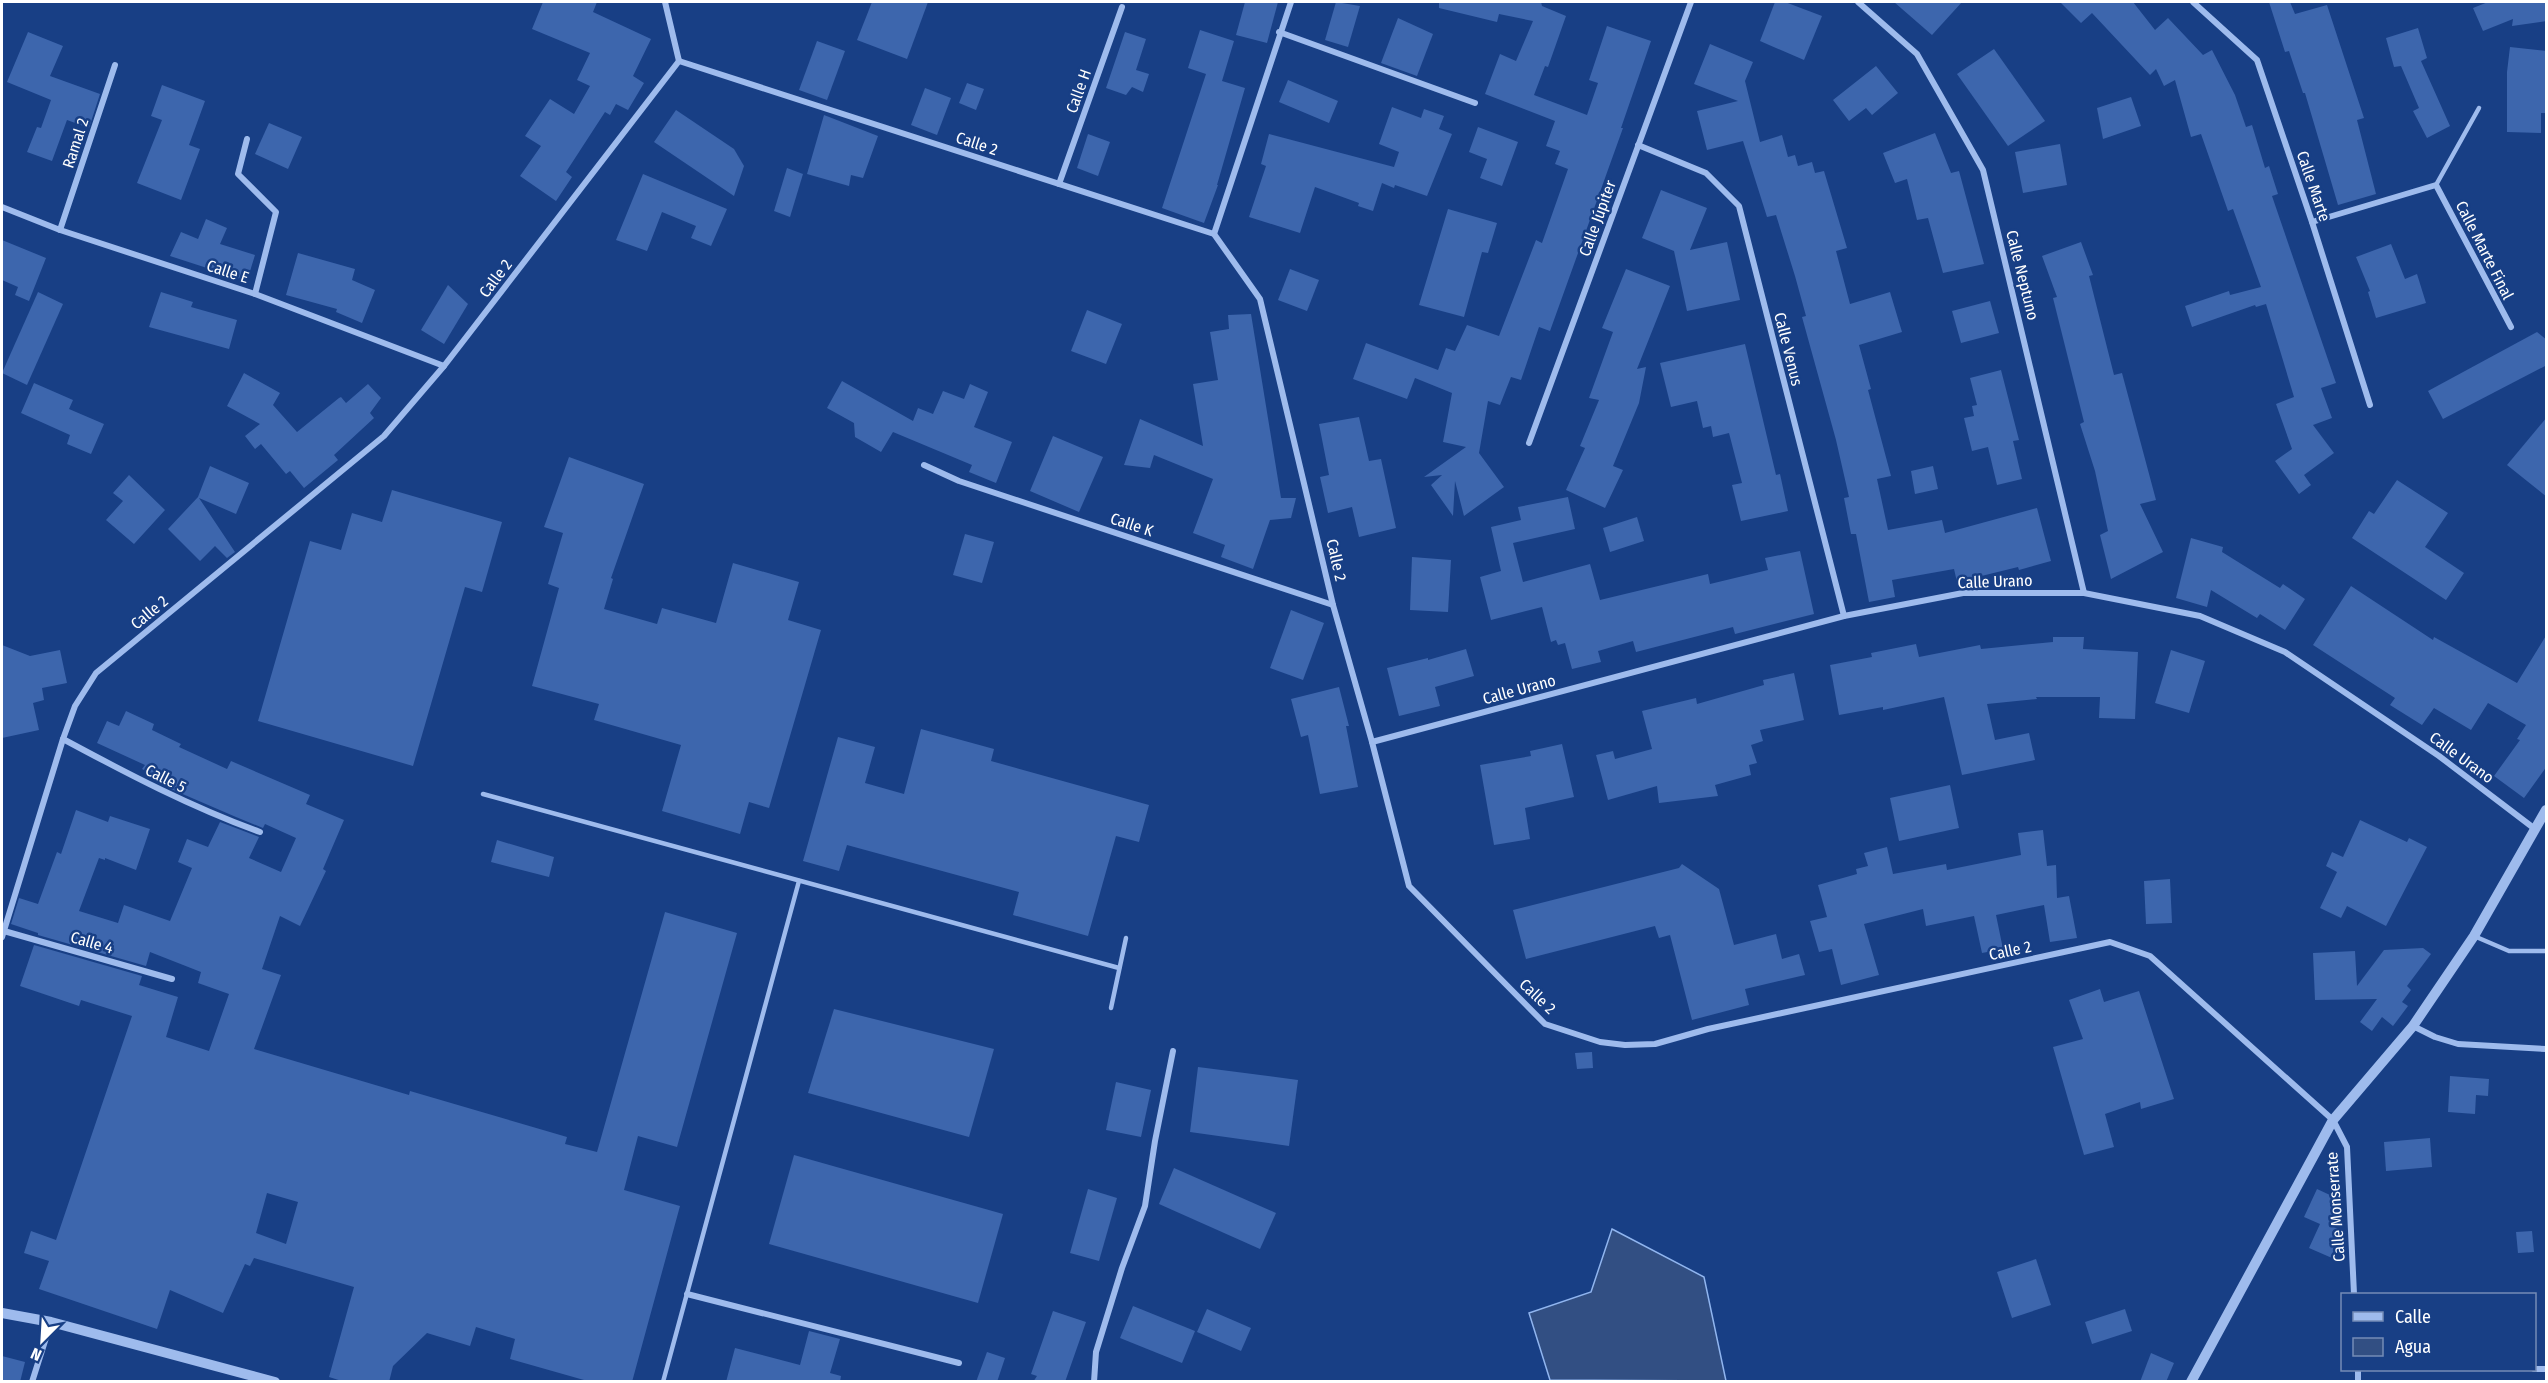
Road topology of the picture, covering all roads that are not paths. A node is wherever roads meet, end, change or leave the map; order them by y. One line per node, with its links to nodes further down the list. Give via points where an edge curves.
1 (665, 2): 8 (street)
2 (1291, 2): 7 (street)
3 (1690, 2): 13 (street, Calle Júpiter)
4 (1858, 2): 26 (street, Calle Neptuno, via 1917,54 1983,170)
5 (2193, 2): 17 (street, Calle Marte, via 2257,60)
6 (1122, 7): 14 (street, Calle H)
7 (1280, 32): 10 (street); 19 (street)
8 (678, 61): 14 (street, Calle 2); 22 (street, Calle 2)
9 (115, 65): 18 (street, Ramal 2)
10 (1475, 103)
11 (2479, 108): 15 (lane)
12 (247, 139): 20 (street, via 238,174 276,212)
13 (1638, 145): 24 (street, Calle Júpiter); 28 (street, Calle Venus, via 1706,173 1739,206)
14 (1059, 184): 19 (street, Calle 2)
15 (2436, 184): 17 (street); 21 (street, Calle Marte Final)
16 (2, 207): 18 (street, Calle E)
17 (2312, 222): 23 (street, Calle Marte)
18 (60, 230): 20 (street, Calle E)
19 (1214, 234): 27 (street, Calle 2, via 1260,299)
20 (255, 294): 22 (street, Calle E)
21 (2511, 327)
22 (444, 366): 29 (street, Calle 2, via 384,435 96,673 75,706)
23 (2370, 405)
24 (1529, 443)
25 (924, 465): 27 (street, Calle K, via 988,491)
26 (2084, 593): 28 (street, Calle Urano, via 1963,593); 33 (street, Calle Urano, via 2200,616 2285,652 2439,756)
27 (1333, 605): 30 (street, Calle 2)
28 (1844, 616): 30 (street, Calle Urano)
29 (63, 740): 34 (street, Calle 5, via 204,812); 36 (street, Calle 2)
30 (1372, 742): 46 (street, Calle 2, via 1408,886 1545,1024 1600,1042 1654,1044 2110,942 2150,956)
31 (483, 794): 35 (lane)
32 (2547, 810): 33 (street)
33 (2535, 829): 37 (street)
34 (260, 832)
35 (799, 881): 40 (lane); 48 (lane)
36 (3, 934): 41 (street, Calle 4)
37 (2474, 936): 39 (lane, via 2509,951); 43 (street)
38 (1126, 938): 40 (lane)
39 (2547, 951)
40 (1119, 968): 42 (lane)
41 (172, 979)
42 (1111, 1008)
43 (2413, 1026): 44 (street, via 2458,1044); 46 (street)
44 (2547, 1049)
45 (1173, 1051): 55 (street, via 1145,1206 1096,1352)
46 (2333, 1120): 47 (street, Calle Monserrate, via 2347,1147); 56 (street)
47 (2354, 1293)
48 (687, 1294): 51 (street); 54 (lane)
49 (2, 1313): 50 (street)
50 (51, 1322): 52 (street); 53 (street)
51 (959, 1363)
52 (32, 1382)
53 (275, 1382)
54 (663, 1382)
55 (1094, 1382)
56 (2191, 1382)

